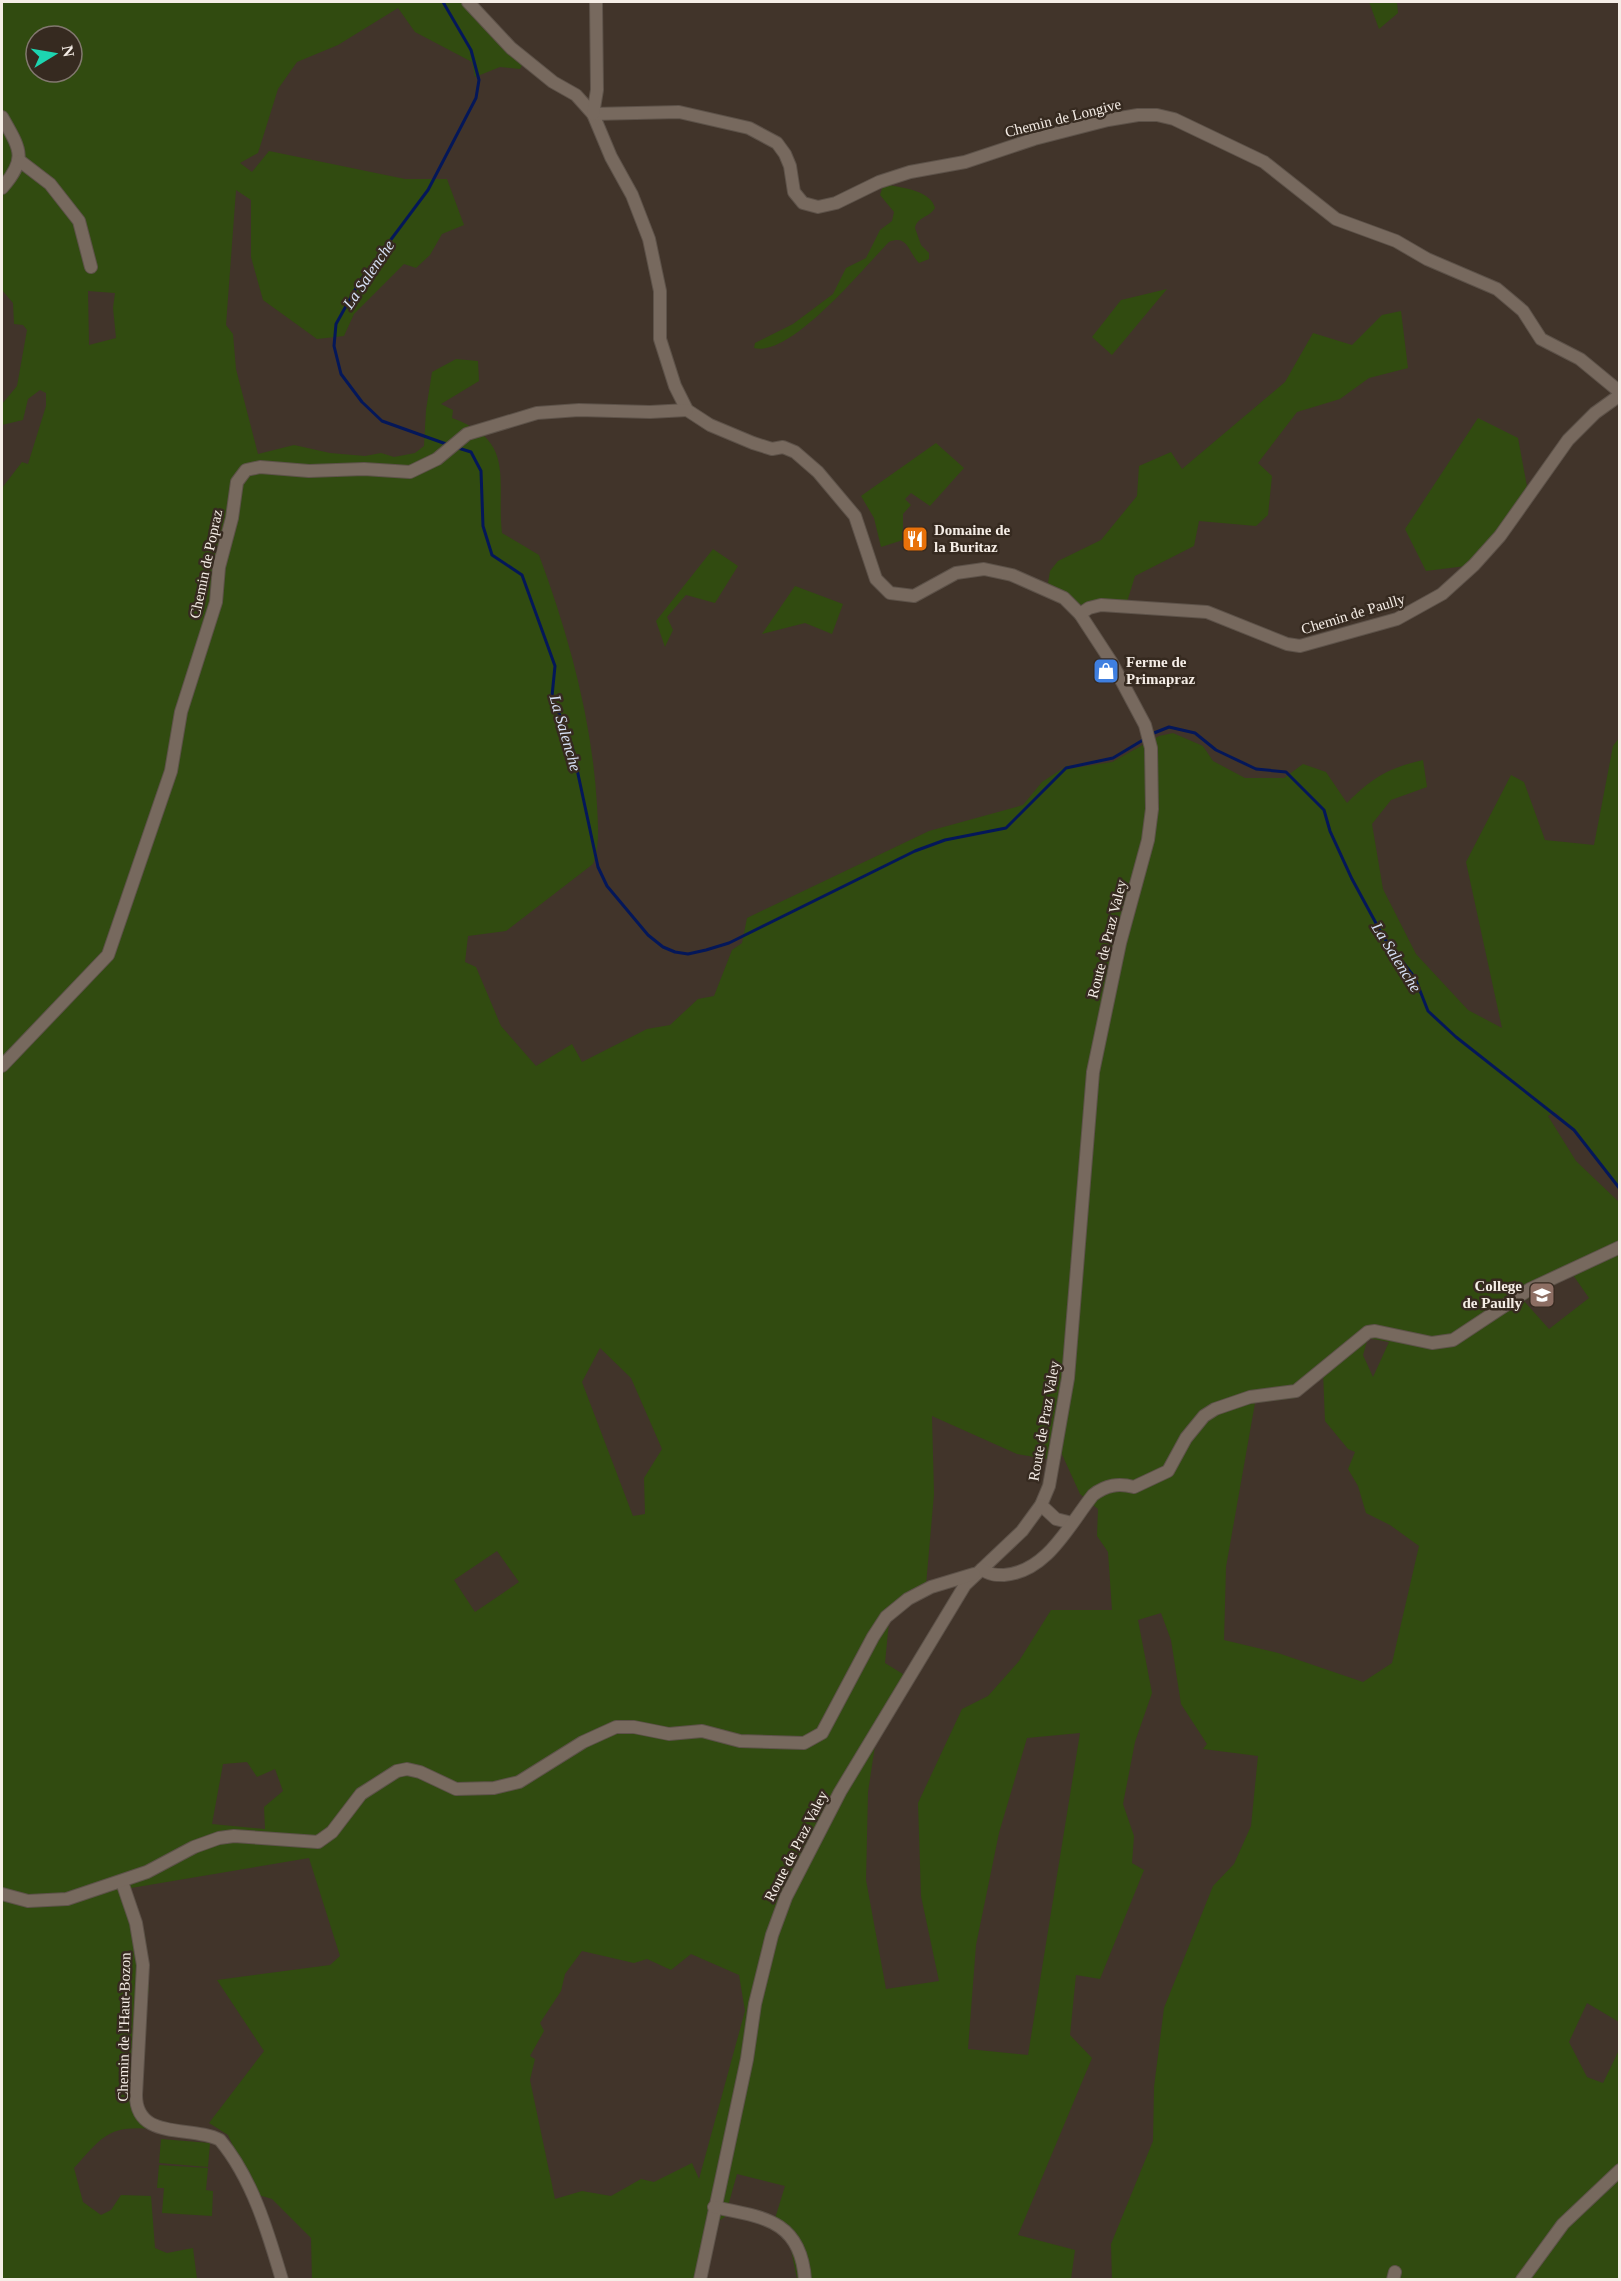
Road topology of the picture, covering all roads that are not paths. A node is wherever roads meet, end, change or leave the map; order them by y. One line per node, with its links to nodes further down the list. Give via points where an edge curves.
1 (468, 2): 3 (street, via 511,48 576,95)
2 (596, 2): 3 (street, via 597,90)
3 (593, 114): 8 (street, Chemin de Longive, via 680,112 749,128 777,144 790,166 794,192 803,202 818,207 891,178 965,162 1034,139 1138,115 1174,119 1264,162 1336,219 1396,241 1497,290 1523,311 1541,339 1580,359); 9 (street, via 649,239 660,291 660,339)
4 (2, 117): 5 (street, via 19,150)
5 (20, 161): 6 (street); 7 (street, via 50,184 79,221)
6 (2, 188)
7 (91, 267)
8 (1620, 394): 10 (street, Chemin de Paully, via 1568,440 1521,509 1474,565 1436,598 1397,619 1300,646 1207,612 1101,605)
9 (687, 410): 10 (street, Route de Praz Valey, via 710,425 753,443 795,452 818,472 855,516 876,579 890,592 914,596 956,573 984,569 1012,575 1064,598); 11 (street, Chemin de Popraz, via 537,412 467,434 410,472 260,467 246,470 239,477 219,567 216,602 181,712 171,771 108,955)
10 (1080, 614): 13 (street, Route de Praz Valey, via 1147,730 1151,748 1150,823 1095,1058 1066,1398 1055,1463)
11 (2, 1066)
12 (1620, 1247): 14 (street, via 1530,1289 1453,1340 1432,1343 1375,1331 1362,1335 1296,1391 1250,1397 1215,1409 1186,1438 1168,1471 1134,1487 1102,1488)
13 (1041, 1504): 14 (street, via 1056,1520); 15 (street, Route de Praz Valey, via 1022,1531)
14 (1072, 1523): 15 (street, via 1049,1553 1030,1568 1001,1575)
15 (980, 1571): 16 (street, via 932,1587 908,1599 886,1617 822,1733 804,1743 740,1741 702,1731 669,1734 616,1727 583,1742 519,1782 494,1788 456,1789 420,1772 397,1771 361,1794 332,1832 318,1842 219,1838); 19 (street, Route de Praz Valey, via 965,1585 846,1782 777,1917 755,2004 747,2059)
16 (122, 1882): 17 (street, via 55,1901 28,1901); 20 (street, Chemin de l'Haut-Bozon, via 136,1923 142,1958 138,2111 156,2127 214,2137 225,2145 264,2224)
17 (2, 1894)
18 (1620, 2170): 23 (street, via 1563,2224)
19 (714, 2207): 21 (street, Route de Praz Valey); 22 (street, via 776,2222 788,2231 799,2250)
20 (282, 2280)
21 (700, 2280)
22 (805, 2280)
23 (1522, 2280)

